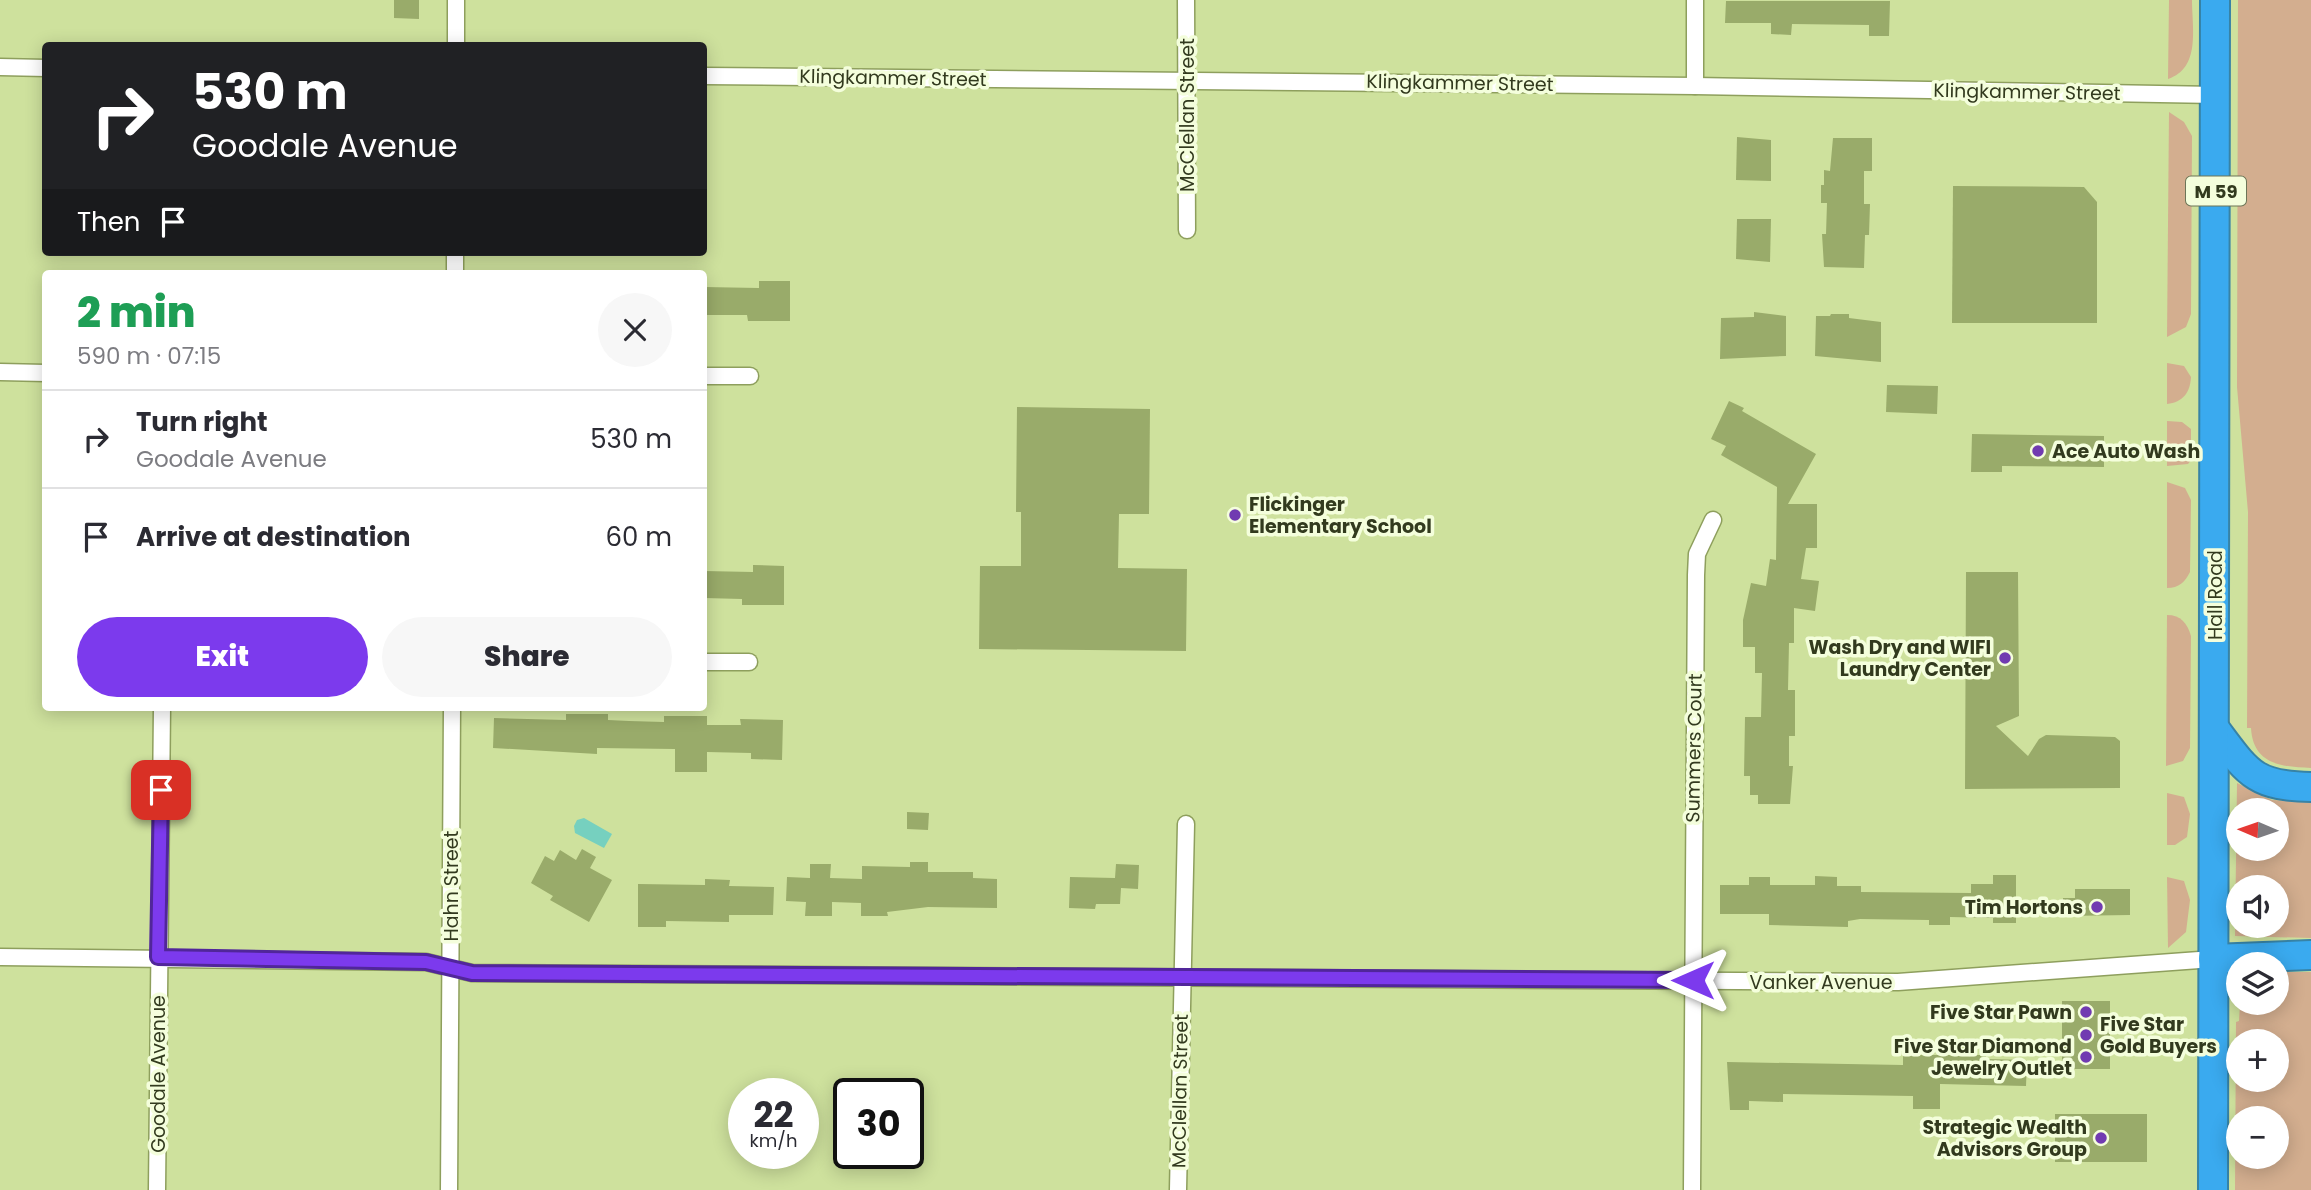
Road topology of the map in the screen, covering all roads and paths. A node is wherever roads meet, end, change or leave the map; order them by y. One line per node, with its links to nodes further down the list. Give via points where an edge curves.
1 (456, 0): 5 (street)
2 (1186, 0): 9 (street, McClellan Street)
3 (1695, 0): 10 (street)
4 (2215, 0): 11 (highway, Hall Road / M 59)
5 (456, 42)
6 (0, 67): 7 (street)
7 (42, 68)
8 (707, 76): 9 (street, Klingkammer Street)
9 (1186, 80): 10 (street, Klingkammer Street); 12 (street, McClellan Street)
10 (1695, 86): 11 (street, Klingkammer Street)
11 (2216, 95): 22 (highway, Hall Road / M 59)
12 (1187, 230)
13 (0, 372): 14 (street)
14 (42, 373)
15 (707, 376): 16 (street)
16 (750, 376)
17 (1713, 520): 31 (street, Summers Court, via 1697,554)
18 (707, 662): 19 (street)
19 (749, 662)
20 (162, 711): 27 (street, Goodale Avenue)
21 (452, 711): 29 (street, Hahn Street)
22 (2216, 729): 23 (highway, via 2255,776 2283,786); 28 (highway, Hall Road / M 59)
23 (2311, 787)
24 (1186, 824): 30 (street, McClellan Street)
25 (2311, 955): 28 (highway)
26 (0, 957): 27 (street, Vanker Avenue)
27 (158, 957): 29 (street, Vanker Avenue, via 426,962); 32 (street, Goodale Avenue)
28 (2214, 959): 31 (street, Vanker Avenue, via 1911,982); 36 (highway, Hall Road / M 59)
29 (450, 968): 30 (street, Vanker Avenue, via 472,973); 33 (street, Hahn Street)
30 (1182, 979): 31 (street, Vanker Avenue); 34 (street, McClellan Street)
31 (1693, 980): 35 (street, Summers Court)
32 (157, 1190)
33 (449, 1190)
34 (1178, 1190)
35 (1692, 1190)
36 (2213, 1190)

